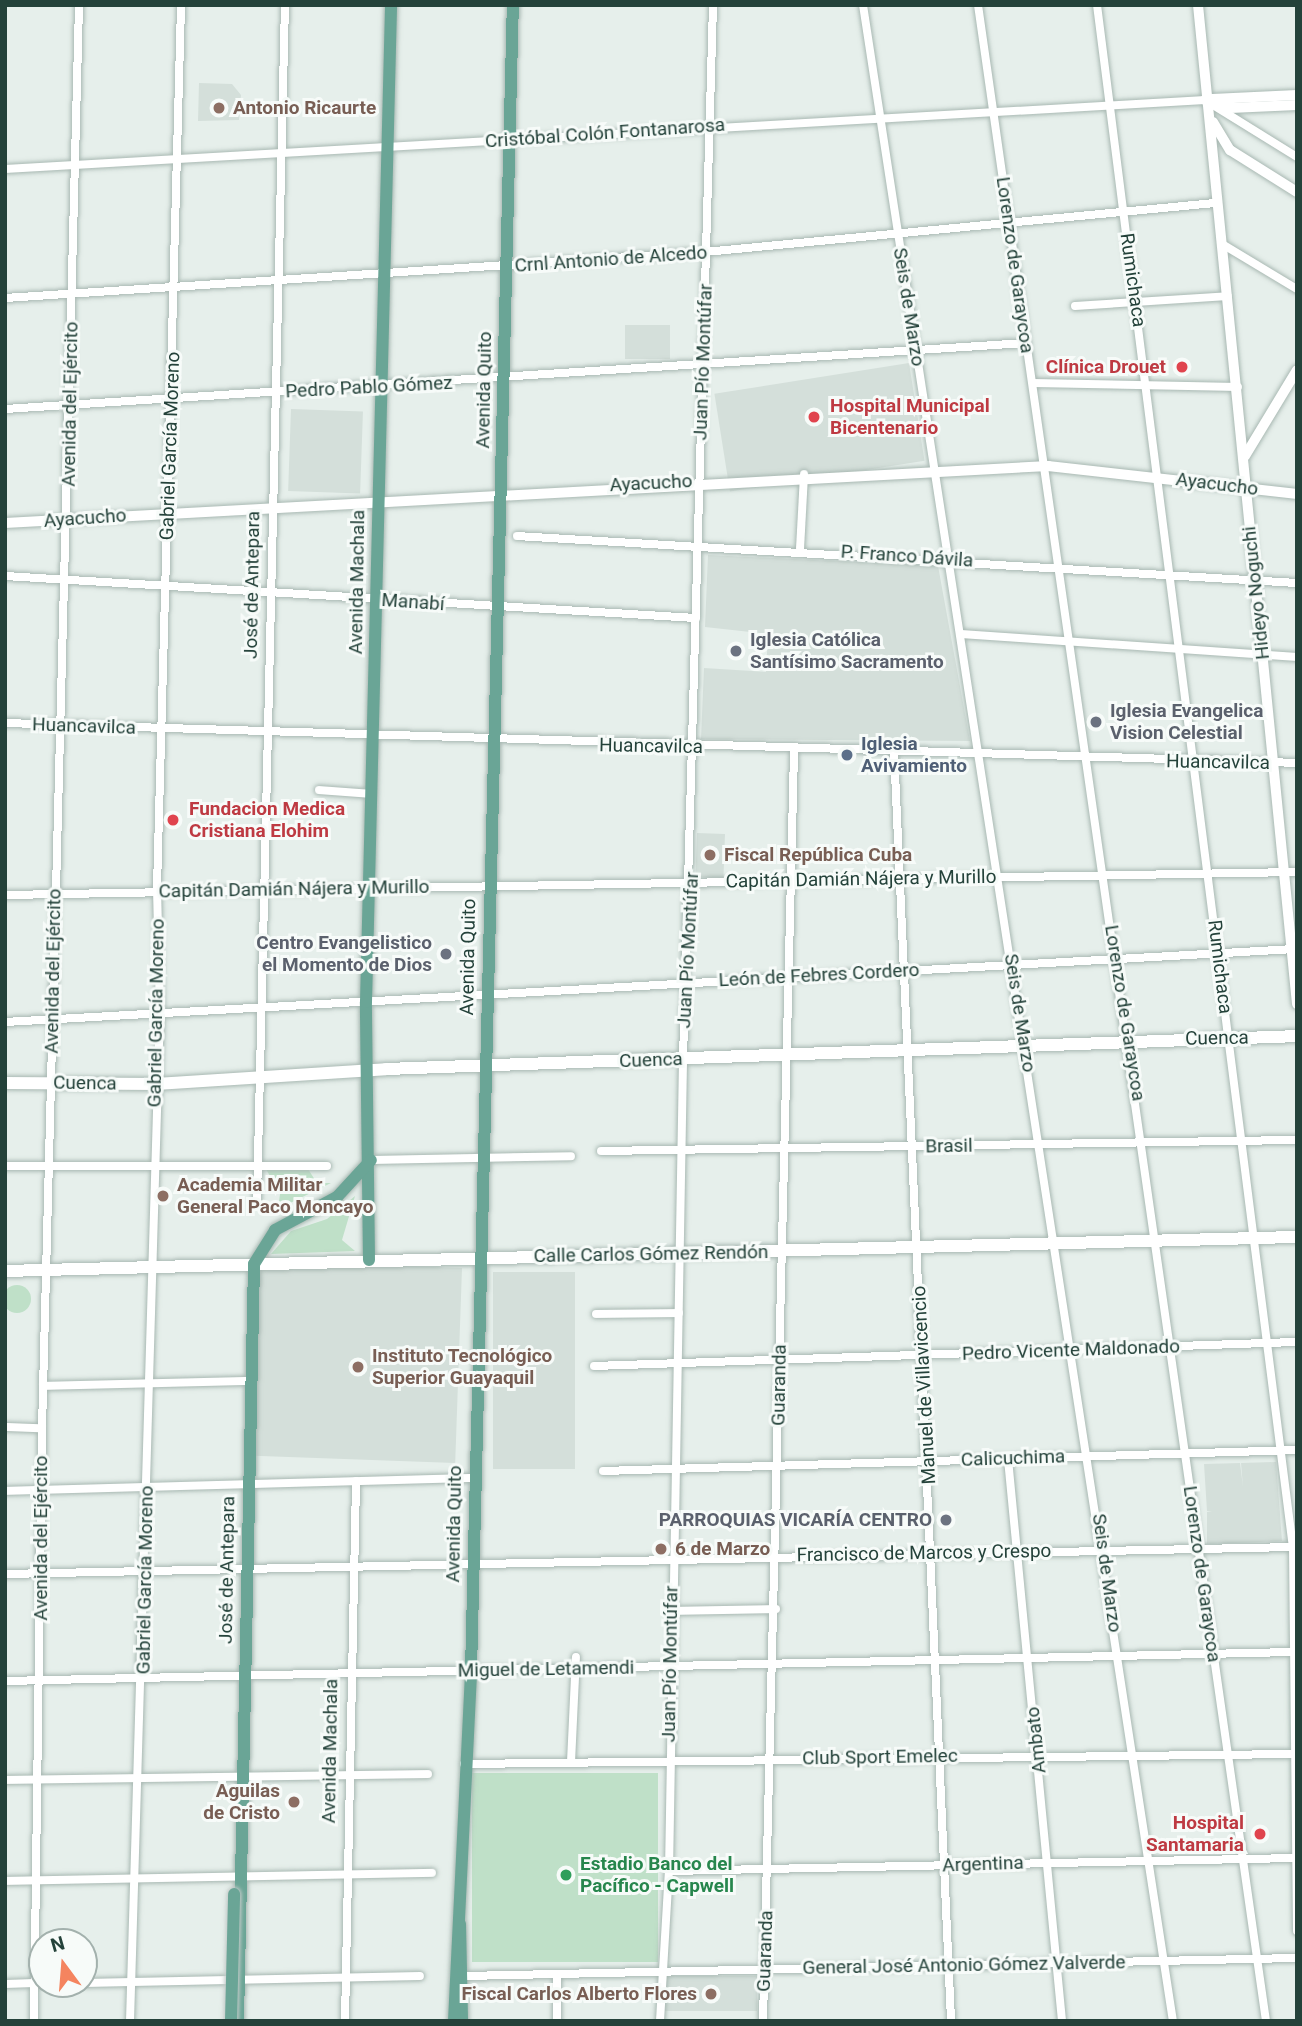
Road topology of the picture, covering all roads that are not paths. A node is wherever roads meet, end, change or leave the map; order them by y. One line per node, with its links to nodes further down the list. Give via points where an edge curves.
1 (79, 5): 23 (street, Avenida del Ejército)
2 (181, 5): 22 (street, Gabriel García Moreno)
3 (285, 5): 20 (street, José de Antepara)
4 (391, 5): 19 (main road, Avenida Machala)
5 (513, 5): 18 (main road, Avenida Quito)
6 (713, 5): 17 (street, Juan Pío Montúfar)
7 (863, 5): 16 (street, Seis de Marzo)
8 (978, 5): 15 (street, Lorenzo de Garaycoa)
9 (1097, 5): 13 (street, Rumichaca)
10 (1198, 5): 12 (street)
11 (1297, 95): 12 (street, Cristóbal Colón Fontanarosa)
12 (1205, 100): 13 (street, Cristóbal Colón Fontanarosa); 14 (street, Cristóbal Colón Fontanarosa, via 1230,108); 21 (street); 25 (street, via 1215,131 1230,150); 26 (street, Hideyo Noguchi)
13 (1108, 105): 15 (street, Cristóbal Colón Fontanarosa); 27 (street, Rumichaca)
14 (1297, 105)
15 (993, 110): 16 (street, Cristóbal Colón Fontanarosa); 28 (street, Lorenzo de Garaycoa)
16 (880, 117): 17 (street, Cristóbal Colón Fontanarosa); 29 (street, Seis de Marzo)
17 (709, 126): 18 (street, Cristóbal Colón Fontanarosa); 31 (street, Juan Pío Montúfar)
18 (510, 139): 19 (street, Cristóbal Colón Fontanarosa); 32 (main road, Avenida Quito)
19 (389, 145): 20 (street, Cristóbal Colón Fontanarosa); 33 (main road, Avenida Machala)
20 (279, 150): 22 (street, Cristóbal Colón Fontanarosa); 34 (street, José de Antepara)
21 (1297, 157)
22 (176, 158): 23 (street, Cristóbal Colón Fontanarosa); 35 (street, Gabriel García Moreno)
23 (75, 165): 24 (street, Cristóbal Colón Fontanarosa); 37 (street, Avenida del Ejército)
24 (5, 169)
25 (1297, 192)
26 (1215, 203): 27 (street, Crnl Antonio de Alcedo); 30 (street, Hideyo Noguchi)
27 (1124, 211): 28 (street, Crnl Antonio de Alcedo); 40 (street, Rumichaca)
28 (1009, 224): 29 (street, Crnl Antonio de Alcedo); 42 (street, Lorenzo de Garaycoa)
29 (898, 236): 31 (street, Crnl Antonio de Alcedo); 43 (street, Seis de Marzo)
30 (1222, 244): 36 (street); 38 (street, Hideyo Noguchi)
31 (705, 252): 32 (street, Crnl Antonio de Alcedo); 44 (street, Juan Pío Montúfar)
32 (506, 266): 33 (street, Crnl Antonio de Alcedo); 46 (main road, Avenida Quito)
33 (387, 270): 34 (street, Crnl Antonio de Alcedo); 48 (main road, Avenida Machala)
34 (277, 279): 35 (street, Crnl Antonio de Alcedo); 51 (street, José de Antepara)
35 (173, 287): 37 (street, Crnl Antonio de Alcedo); 52 (street, Gabriel García Moreno)
36 (1297, 289)
37 (72, 294): 39 (street, Crnl Antonio de Alcedo); 53 (street, Avenida del Ejército)
38 (1228, 296): 40 (street); 50 (street, Hideyo Noguchi)
39 (5, 298)
40 (1136, 301): 41 (street); 49 (street, Rumichaca)
41 (1075, 306)
42 (1026, 343): 43 (street, Pedro Pablo Gómez); 47 (street, Lorenzo de Garaycoa)
43 (915, 350): 44 (street, Pedro Pablo Gómez); 57 (street, Seis de Marzo)
44 (703, 363): 46 (street, Pedro Pablo Gómez); 60 (street, Juan Pío Montúfar)
45 (1297, 370): 55 (street)
46 (505, 380): 48 (street, Pedro Pablo Gómez); 62 (main road, Avenida Quito)
47 (1033, 383): 49 (street); 56 (street, Lorenzo de Garaycoa)
48 (383, 386): 51 (street, Pedro Pablo Gómez); 64 (main road, Avenida Machala)
49 (1147, 386): 50 (street); 59 (street, Rumichaca)
50 (1238, 387): 55 (street, Hideyo Noguchi)
51 (274, 393): 52 (street, Pedro Pablo Gómez); 65 (street, José de Antepara)
52 (173, 399): 53 (street, Pedro Pablo Gómez); 66 (street, Gabriel García Moreno)
53 (70, 404): 54 (street, Pedro Pablo Gómez); 67 (street, Avenida del Ejército)
54 (5, 409)
55 (1245, 456): 61 (street, Hideyo Noguchi)
56 (1048, 466): 57 (street, Ayacucho); 59 (street, Ayacucho); 73 (street, Lorenzo de Garaycoa)
57 (935, 469): 58 (street, Ayacucho); 72 (street, Seis de Marzo)
58 (804, 474): 60 (street, Ayacucho); 71 (street)
59 (1156, 477): 61 (street, Ayacucho); 74 (street, Rumichaca)
60 (699, 480): 62 (street, Ayacucho); 70 (street, Juan Pío Montúfar)
61 (1245, 487): 63 (street, Ayacucho); 77 (street, Hideyo Noguchi)
62 (501, 491): 64 (street, Ayacucho); 82 (main road, Avenida Quito)
63 (1297, 494)
64 (378, 499): 65 (street, Ayacucho); 81 (main road, Avenida Machala)
65 (273, 506): 66 (street, Ayacucho); 80 (street, José de Antepara)
66 (168, 513): 67 (street, Ayacucho); 79 (street, Gabriel García Moreno)
67 (67, 519): 68 (street, Ayacucho); 76 (street, Avenida del Ejército)
68 (5, 523)
69 (517, 536): 70 (street, P. Franco Dávila)
70 (697, 543): 71 (street, P. Franco Dávila); 83 (street, Juan Pío Montúfar)
71 (800, 549): 72 (street, P. Franco Dávila)
72 (948, 559): 73 (street, P. Franco Dávila); 84 (street, Seis de Marzo)
73 (1060, 566): 74 (street, P. Franco Dávila); 85 (street, Lorenzo de Garaycoa)
74 (1168, 574): 77 (street, P. Franco Dávila); 86 (street, Rumichaca)
75 (5, 576): 76 (street, Manabí)
76 (66, 580): 79 (street, Manabí); 90 (street, Avenida del Ejército)
77 (1254, 580): 78 (street, P. Franco Dávila); 87 (street, Hideyo Noguchi)
78 (1297, 583)
79 (166, 587): 80 (street, Manabí); 91 (street, Gabriel García Moreno)
80 (272, 595): 81 (street, Manabí); 92 (street, José de Antepara)
81 (377, 600): 82 (street, Manabí); 93 (main road, Avenida Machala)
82 (497, 608): 83 (street, Manabí); 94 (main road, Avenida Quito)
83 (696, 618): 95 (street, Juan Pío Montúfar)
84 (961, 634): 85 (street); 98 (street, Seis de Marzo)
85 (1070, 642): 86 (street); 99 (street, Lorenzo de Garaycoa)
86 (1178, 649): 87 (street); 100 (street, Rumichaca)
87 (1262, 655): 88 (street); 101 (street, Hideyo Noguchi)
88 (1297, 657)
89 (5, 723): 90 (street, Huancavilca)
90 (61, 726): 91 (street, Huancavilca); 118 (street, Avenida del Ejército)
91 (164, 728): 92 (street, Huancavilca); 115 (street, Gabriel García Moreno)
92 (269, 732): 93 (street, Huancavilca); 116 (street, José de Antepara)
93 (374, 733): 94 (street, Huancavilca); 104 (main road, Avenida Machala)
94 (493, 739): 95 (street, Huancavilca); 113 (main road, Avenida Quito)
95 (694, 747): 96 (street, Huancavilca); 111 (street, Juan Pío Montúfar)
96 (794, 749): 97 (street, Huancavilca); 110 (street, Guaranda)
97 (894, 750): 98 (street, Huancavilca); 112 (street, Manuel de Villavicencio)
98 (982, 754): 99 (street, Huancavilca); 109 (street, Seis de Marzo)
99 (1088, 756): 100 (street, Huancavilca); 108 (street, Lorenzo de Garaycoa)
100 (1194, 761): 101 (street, Huancavilca); 107 (street, Rumichaca)
101 (1274, 763): 102 (street, Huancavilca); 105 (street, Hideyo Noguchi)
102 (1297, 763)
103 (319, 790): 104 (street)
104 (372, 794): 114 (main road, Avenida Machala)
105 (1283, 872): 106 (street, Capitán Damián Nájera y Murillo); 107 (street, Capitán Damián Nájera y Murillo); 119 (street, Hideyo Noguchi)
106 (1297, 872)
107 (1207, 873): 108 (street, Capitán Damián Nájera y Murillo); 120 (street, Rumichaca)
108 (1104, 876): 109 (street, Capitán Damián Nájera y Murillo); 121 (street, Lorenzo de Garaycoa)
109 (998, 878): 112 (street, Capitán Damián Nájera y Murillo); 122 (street, Seis de Marzo)
110 (793, 879): 111 (street, Capitán Damián Nájera y Murillo); 112 (street, Capitán Damián Nájera y Murillo); 124 (street, Guaranda)
111 (691, 881): 113 (street, Capitán Damián Nájera y Murillo); 125 (street, Juan Pío Montúfar)
112 (898, 881): 123 (street, Manuel de Villavicencio)
113 (488, 886): 114 (street, Capitán Damián Nájera y Murillo); 126 (main road, Avenida Quito)
114 (369, 888): 116 (street, Capitán Damián Nájera y Murillo); 127 (main road, Avenida Machala)
115 (157, 891): 116 (street, Capitán Damián Nájera y Murillo); 118 (street, Capitán Damián Nájera y Murillo); 129 (street, Gabriel García Moreno)
116 (264, 893): 130 (street, José de Antepara)
117 (5, 895): 118 (street, Capitán Damián Nájera y Murillo)
118 (55, 895): 131 (street, Avenida del Ejército)
119 (1294, 949): 120 (street, León de Febres Cordero); 128 (street, Hideyo Noguchi)
120 (1217, 953): 121 (street, León de Febres Cordero); 134 (street, Rumichaca)
121 (1117, 959): 122 (street, León de Febres Cordero); 135 (street, Lorenzo de Garaycoa)
122 (1013, 964): 123 (street, León de Febres Cordero); 136 (street, Seis de Marzo)
123 (904, 970): 124 (street, León de Febres Cordero); 137 (street, Manuel de Villavicencio)
124 (791, 977): 125 (street, León de Febres Cordero); 138 (street, Guaranda)
125 (685, 982): 126 (street, León de Febres Cordero); 139 (street, Juan Pío Montúfar)
126 (486, 993): 127 (street, León de Febres Cordero); 140 (main road, Avenida Quito)
127 (366, 1002): 130 (street, León de Febres Cordero); 141 (main road, Avenida Machala)
128 (1297, 1004)
129 (160, 1011): 130 (street, León de Febres Cordero); 131 (street, León de Febres Cordero); 145 (street, Gabriel García Moreno)
130 (259, 1011): 142 (street, José de Antepara)
131 (53, 1020): 132 (street, León de Febres Cordero); 143 (street, Avenida del Ejército)
132 (5, 1022)
133 (1297, 1036): 134 (main road, Cuenca)
134 (1229, 1038): 135 (main road, Cuenca); 147 (street, Rumichaca)
135 (1130, 1041): 136 (main road, Cuenca); 148 (street, Lorenzo de Garaycoa)
136 (1025, 1046): 137 (main road, Cuenca); 149 (street, Seis de Marzo)
137 (908, 1050): 138 (main road, Cuenca); 150 (street, Manuel de Villavicencio)
138 (788, 1056): 139 (main road, Cuenca); 151 (street, Guaranda)
139 (683, 1059): 140 (main road, Cuenca); 153 (street, Juan Pío Montúfar)
140 (484, 1066): 141 (main road, Cuenca); 155 (main road, Avenida Quito)
141 (369, 1070): 142 (main road, Cuenca); 156 (main road, Avenida Machala)
142 (257, 1077): 145 (main road, Cuenca); 158 (street, José de Antepara)
143 (51, 1082): 144 (main road, Cuenca); 145 (main road, Cuenca); 160 (street, Avenida del Ejército)
144 (5, 1083)
145 (156, 1084): 157 (street, Gabriel García Moreno)
146 (1297, 1140): 147 (street, Brasil)
147 (1241, 1141): 148 (street, Brasil); 165 (street, Rumichaca)
148 (1145, 1143): 149 (street, Brasil); 164 (street, Lorenzo de Garaycoa)
149 (1042, 1144): 150 (street, Brasil); 166 (street, Seis de Marzo)
150 (913, 1146): 151 (street, Brasil); 167 (street, Manuel de Villavicencio)
151 (786, 1149): 153 (street, Brasil); 168 (street, Guaranda)
152 (601, 1151): 153 (street, Brasil)
153 (684, 1151): 169 (street, Juan Pío Montúfar)
154 (571, 1156): 155 (street)
155 (482, 1157): 156 (street); 170 (main road, Avenida Quito)
156 (371, 1160): 171 (main road, Avenida Machala); 172 (main road, via 337,1197 275,1230)
157 (155, 1165): 158 (street); 160 (street); 173 (street, Gabriel García Moreno)
158 (255, 1165): 161 (street); 162 (street, José de Antepara)
159 (5, 1166): 160 (street)
160 (49, 1166): 174 (street, Avenida del Ejército)
161 (327, 1166)
162 (257, 1200)
163 (1297, 1237): 165 (main road, Calle Carlos Gómez Rendón)
164 (1159, 1238): 165 (main road, Calle Carlos Gómez Rendón); 166 (main road, Calle Carlos Gómez Rendón); 180 (street, Lorenzo de Garaycoa)
165 (1256, 1238): 179 (street, Rumichaca)
166 (1056, 1241): 167 (main road, Calle Carlos Gómez Rendón); 181 (street, Seis de Marzo)
167 (918, 1247): 168 (main road, Calle Carlos Gómez Rendón); 182 (street, Manuel de Villavicencio)
168 (782, 1252): 169 (main road, Calle Carlos Gómez Rendón); 183 (street, Guaranda)
169 (680, 1254): 170 (main road, Calle Carlos Gómez Rendón); 176 (street, Juan Pío Montúfar)
170 (480, 1257): 171 (main road, Calle Carlos Gómez Rendón); 200 (main road, Avenida Quito)
171 (369, 1260): 172 (main road, Calle Carlos Gómez Rendón)
172 (254, 1265): 173 (main road, Calle Carlos Gómez Rendón); 186 (main road, José de Antepara)
173 (149, 1269): 174 (main road, Calle Carlos Gómez Rendón); 187 (street, Gabriel García Moreno)
174 (45, 1270): 175 (main road, Calle Carlos Gómez Rendón); 188 (street, Avenida del Ejército)
175 (5, 1271)
176 (679, 1313): 177 (street); 184 (street, Juan Pío Montúfar)
177 (596, 1314)
178 (1297, 1342): 179 (street, Pedro Vicente Maldonado)
179 (1269, 1343): 180 (street, Pedro Vicente Maldonado); 191 (street, Rumichaca)
180 (1173, 1347): 181 (street, Pedro Vicente Maldonado); 193 (street, Lorenzo de Garaycoa)
181 (1073, 1350): 182 (street, Pedro Vicente Maldonado); 194 (street, Seis de Marzo)
182 (923, 1354): 183 (street, Pedro Vicente Maldonado); 196 (street, Manuel de Villavicencio)
183 (780, 1360): 184 (street, Pedro Vicente Maldonado); 197 (street, Guaranda)
184 (678, 1365): 185 (street, Pedro Vicente Maldonado); 198 (street, Juan Pío Montúfar)
185 (594, 1366)
186 (251, 1381): 187 (street); 202 (main road, José de Antepara)
187 (147, 1382): 188 (street); 203 (street, Gabriel García Moreno)
188 (43, 1386): 190 (street, Avenida del Ejército)
189 (5, 1427): 190 (street)
190 (41, 1428): 205 (street, Avenida del Ejército)
191 (1280, 1451): 192 (street, Calicuchima); 193 (street, Calicuchima); 206 (street, Rumichaca)
192 (1297, 1451)
193 (1186, 1454): 194 (street, Calicuchima); 207 (street, Lorenzo de Garaycoa)
194 (1089, 1456): 195 (street, Calicuchima); 208 (street, Seis de Marzo)
195 (1008, 1459): 196 (street, Calicuchima); 209 (street, Ambato)
196 (928, 1461): 197 (street, Calicuchima); 210 (street, Manuel de Villavicencio)
197 (777, 1465): 198 (street, Calicuchima); 211 (street, Guaranda)
198 (677, 1468): 199 (street, Calicuchima); 212 (street, Juan Pío Montúfar)
199 (603, 1471)
200 (474, 1478): 201 (street); 213 (main road, Avenida Quito)
201 (356, 1481): 202 (street); 214 (street, Avenida Machala)
202 (248, 1484): 203 (street); 215 (main road, José de Antepara)
203 (148, 1489): 205 (street); 216 (street, Gabriel García Moreno)
204 (5, 1491): 205 (street)
205 (43, 1491): 218 (street, Avenida del Ejército)
206 (1295, 1547): 207 (street, Francisco de Marcos y Crespo); 221 (street, Rumichaca)
207 (1199, 1548): 208 (street, Francisco de Marcos y Crespo); 222 (street, Lorenzo de Garaycoa)
208 (1104, 1550): 209 (street, Francisco de Marcos y Crespo); 223 (street, Seis de Marzo)
209 (1017, 1552): 210 (street, Francisco de Marcos y Crespo); 225 (street, Ambato)
210 (932, 1553): 211 (street, Francisco de Marcos y Crespo); 226 (street, Manuel de Villavicencio)
211 (776, 1556): 212 (street, Francisco de Marcos y Crespo); 219 (street, Guaranda)
212 (673, 1561): 213 (street, Francisco de Marcos y Crespo); 220 (street, Juan Pío Montúfar)
213 (472, 1566): 214 (street, Francisco de Marcos y Crespo); 230 (main road, Avenida Quito)
214 (354, 1569): 215 (street, Francisco de Marcos y Crespo); 231 (street, Avenida Machala)
215 (247, 1570): 216 (street, Francisco de Marcos y Crespo); 232 (main road, José de Antepara)
216 (145, 1573): 218 (street, Francisco de Marcos y Crespo); 233 (street, Gabriel García Moreno)
217 (5, 1574): 218 (street, Francisco de Marcos y Crespo)
218 (42, 1575): 234 (street, Avenida del Ejército)
219 (776, 1609): 220 (street); 227 (street, Guaranda)
220 (671, 1611): 228 (street, Juan Pío Montúfar)
221 (1296, 1652): 222 (street, Miguel de Letamendi); 237 (street, Rumichaca)
222 (1212, 1654): 223 (street, Miguel de Letamendi); 239 (street, Lorenzo de Garaycoa)
223 (1119, 1656): 225 (street, Miguel de Letamendi); 238 (street, Seis de Marzo)
224 (576, 1657): 229 (street)
225 (1028, 1659): 226 (street, Miguel de Letamendi); 236 (street, Ambato)
226 (937, 1661): 227 (street, Miguel de Letamendi); 240 (street, Manuel de Villavicencio)
227 (774, 1665): 228 (street, Miguel de Letamendi); 241 (street, Guaranda)
228 (670, 1667): 229 (street, Miguel de Letamendi); 242 (street, Juan Pío Montúfar)
229 (576, 1668): 230 (street, Miguel de Letamendi); 243 (street)
230 (471, 1670): 231 (street, Miguel de Letamendi); 244 (main road, Avenida Quito)
231 (351, 1674): 232 (street, Miguel de Letamendi); 246 (street, Avenida Machala)
232 (243, 1676): 233 (street, Miguel de Letamendi); 247 (main road, José de Antepara)
233 (143, 1679): 234 (street, Miguel de Letamendi); 249 (street, Gabriel García Moreno)
234 (40, 1681): 235 (street, Miguel de Letamendi); 248 (street, Avenida del Ejército)
235 (5, 1682)
236 (1038, 1754): 238 (street, Club Sport Emelec); 240 (street, Club Sport Emelec); 254 (street, Ambato)
237 (1297, 1754): 239 (street, Club Sport Emelec); 251 (street, Rumichaca)
238 (1134, 1755): 239 (street, Club Sport Emelec); 253 (street, Seis de Marzo)
239 (1230, 1755): 252 (street, Lorenzo de Garaycoa)
240 (940, 1756): 241 (street, Club Sport Emelec); 255 (street, Manuel de Villavicencio)
241 (771, 1759): 242 (street, Club Sport Emelec); 256 (street, Guaranda)
242 (668, 1760): 243 (street, Club Sport Emelec); 257 (street, Juan Pío Montúfar)
243 (570, 1762): 244 (street, Club Sport Emelec)
244 (464, 1764): 264 (main road, Avenida Quito)
245 (428, 1774): 246 (street)
246 (348, 1775): 247 (street); 259 (street, Avenida Machala)
247 (240, 1778): 249 (street); 260 (main road, José de Antepara)
248 (37, 1779): 249 (street); 250 (street); 263 (street, Avenida del Ejército)
249 (140, 1779): 261 (street, Gabriel García Moreno)
250 (5, 1780)
251 (1297, 1857): 252 (street, Argentina); 266 (street, Rumichaca)
252 (1243, 1859): 253 (street, Argentina); 268 (street, Lorenzo de Garaycoa)
253 (1149, 1861): 254 (street, Argentina); 269 (street, Seis de Marzo)
254 (1047, 1862): 255 (street, Argentina); 270 (street, Ambato)
255 (945, 1865): 256 (street, Argentina); 271 (street, Manuel de Villavicencio)
256 (768, 1869): 257 (street, Argentina); 272 (street, Guaranda)
257 (669, 1871): 273 (street, Juan Pío Montúfar)
258 (432, 1873): 259 (street)
259 (348, 1875): 260 (street); 277 (street, Avenida Machala)
260 (238, 1876): 261 (street); 278 (main road, José de Antepara); 286 (main road, José de Antepara, bridge)
261 (136, 1879): 263 (street); 279 (street, Gabriel García Moreno)
262 (5, 1881): 263 (street)
263 (34, 1881): 265 (street, Avenida del Ejército)
264 (456, 1911): 276 (main road, Avenida Quito); 289 (main road, Avenida Quito)
265 (36, 1928)
266 (1297, 1931)
267 (1297, 1958): 268 (street, General José Antonio Gómez Valverde)
268 (1258, 1959): 269 (street, General José Antonio Gómez Valverde); 297 (street, Lorenzo de Garaycoa)
269 (1164, 1961): 270 (street, General José Antonio Gómez Valverde); 296 (street, Seis de Marzo)
270 (1056, 1963): 271 (street, General José Antonio Gómez Valverde); 295 (street, Ambato)
271 (949, 1966): 272 (street, General José Antonio Gómez Valverde); 294 (street, Manuel de Villavicencio)
272 (764, 1970): 273 (street, General José Antonio Gómez Valverde); 293 (street, Guaranda)
273 (662, 1972): 274 (street, General José Antonio Gómez Valverde); 292 (street, Juan Pío Montúfar)
274 (557, 1974): 276 (street, General José Antonio Gómez Valverde); 291 (street)
275 (420, 1976): 277 (street)
276 (464, 1976): 290 (main road, Avenida Quito)
277 (347, 1978): 278 (street); 288 (street, Avenida Machala)
278 (239, 1980): 279 (street); 287 (main road, José de Antepara)
279 (131, 1982): 280 (street); 285 (street, Gabriel García Moreno)
280 (98, 1983)
281 (5, 1984): 282 (street)
282 (28, 1984)
283 (36, 1998): 284 (street, Avenida del Ejército)
284 (34, 2021)
285 (130, 2021)
286 (231, 2021)
287 (238, 2021)
288 (345, 2021)
289 (454, 2021)
290 (463, 2021)
291 (557, 2021)
292 (660, 2021)
293 (763, 2021)
294 (951, 2021)
295 (1062, 2021)
296 (1173, 2021)
297 (1266, 2021)

